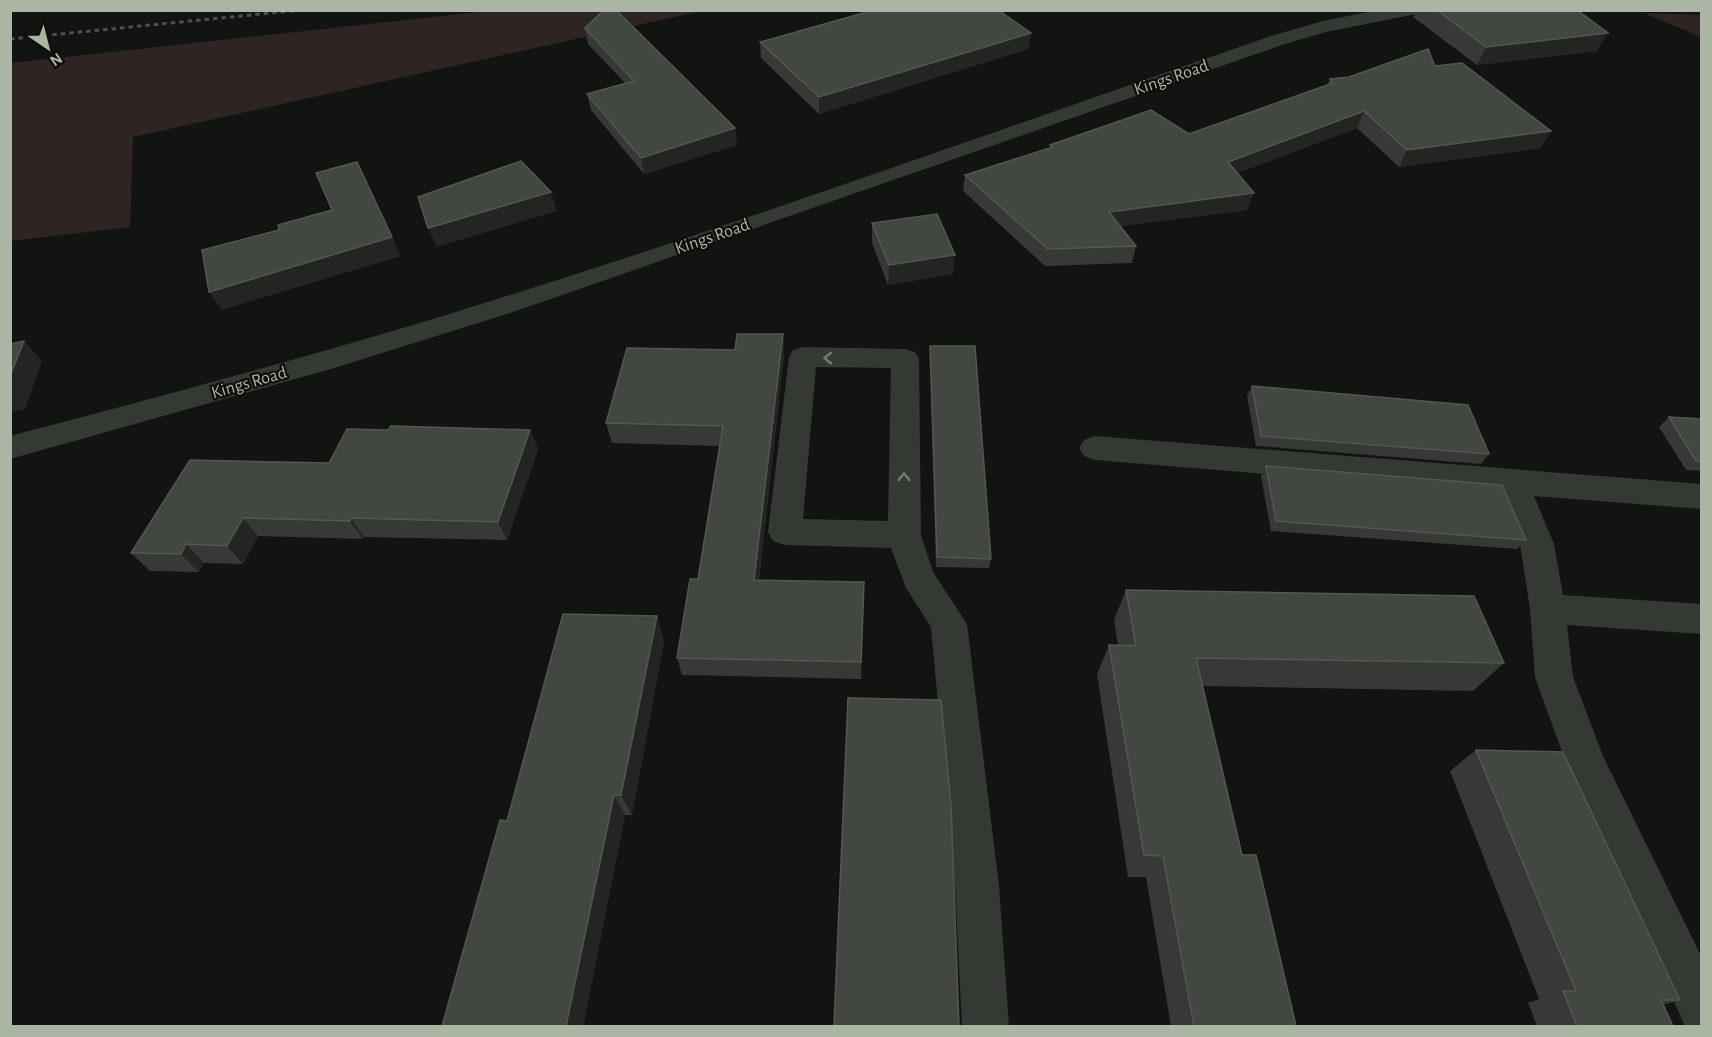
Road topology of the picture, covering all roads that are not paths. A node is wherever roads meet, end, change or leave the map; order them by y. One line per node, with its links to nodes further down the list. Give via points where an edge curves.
1 (1408, 10): 2 (street, Kings Road, via 1278,40 494,309 197,398)
2 (10, 448)
3 (1095, 448): 4 (street)
4 (1513, 483): 5 (street); 7 (street, via 1537,544)
5 (1701, 497)
6 (904, 536): 6 (street, one-way to 6, via 905,359 803,357 785,532); 10 (street, via 918,578 949,624 977,886)
7 (1548, 609): 8 (street); 9 (street, via 1554,677 1586,763)
8 (1701, 619)
9 (1701, 1010)
10 (986, 1026)

